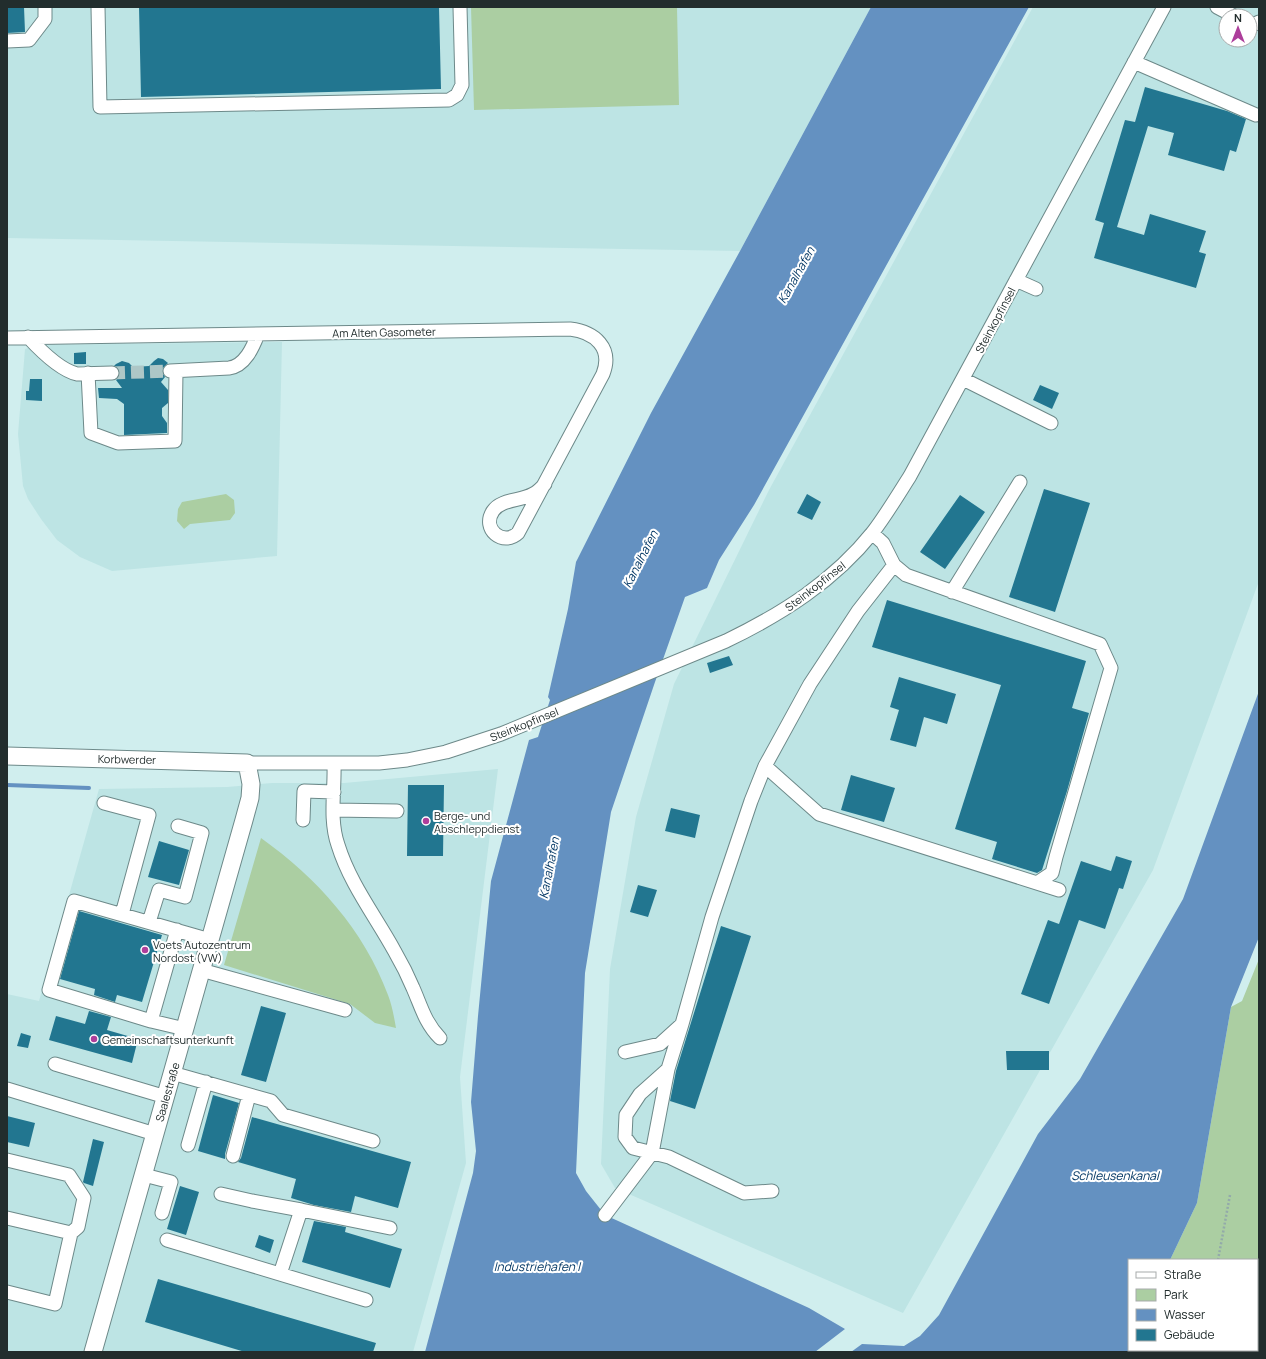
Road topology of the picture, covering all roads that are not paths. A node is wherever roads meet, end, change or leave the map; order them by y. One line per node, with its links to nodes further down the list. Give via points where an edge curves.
1 (45, 7): 5 (street, via 45,19 29,40)
2 (98, 7): 3 (street, via 100,107 450,100 457,96 462,85)
3 (460, 7)
4 (1164, 7): 6 (street, Steinkopfinsel)
5 (7, 41)
6 (1134, 62): 7 (street); 8 (street, Steinkopfinsel)
7 (1256, 115)
8 (1016, 280): 9 (street); 15 (street, Steinkopfinsel)
9 (1036, 289)
10 (258, 334): 11 (street, Am Alten Gasometer); 13 (street, via 248,355 236,366 173,371 175,441 118,443 91,433); 18 (street, Am Alten Gasometer, via 570,329 588,334 606,353 605,369)
11 (28, 337): 12 (street, Am Alten Gasometer); 13 (street, via 52,360 70,372)
12 (7, 338)
13 (88, 373): 14 (street)
14 (112, 373)
15 (963, 379): 16 (street); 19 (street, Steinkopfinsel, via 910,476)
16 (1051, 423)
17 (1020, 482): 21 (street)
18 (545, 484): 18 (street, Am Alten Gasometer, via 518,533 505,538 493,532 490,521 496,508 534,494)
19 (872, 533): 20 (street, via 883,543); 24 (street, Steinkopfinsel, via 832,575 786,609 726,641 501,734 460,748 420,758 379,763)
20 (894, 565): 21 (street, via 906,576); 25 (street, via 858,611 810,684)
21 (952, 592): 32 (street, via 1100,644 1111,668 1052,873)
22 (7, 756): 23 (main road, Korbwerder)
23 (247, 763): 24 (street, Steinkopfinsel); 37 (main road, Saalestraße, via 251,784 250,798)
24 (334, 764): 26 (street)
25 (765, 766): 32 (street, via 819,814); 41 (street, via 712,917)
26 (334, 792): 28 (street); 30 (street, via 304,791)
27 (104, 803): 34 (street, via 149,815)
28 (333, 810): 29 (street); 43 (street, via 338,846 350,874 398,957 428,1023)
29 (397, 811)
30 (303, 820)
31 (178, 826): 35 (street, via 202,833 185,898 159,890)
32 (1037, 883): 33 (street)
33 (1059, 890)
34 (122, 914): 35 (street); 40 (street, via 74,901 48,990)
35 (149, 922): 36 (street)
36 (177, 930): 37 (street); 40 (street)
37 (210, 940): 38 (main road, Saalestraße)
38 (201, 970): 39 (street); 42 (main road, Saalestraße)
39 (345, 1010)
40 (151, 1021): 42 (street)
41 (682, 1024): 44 (street, via 660,1044); 46 (street)
42 (185, 1029): 47 (main road, Saalestraße)
43 (440, 1038)
44 (625, 1052)
45 (55, 1064): 51 (street)
46 (668, 1069): 55 (street); 55 (street, via 640,1094 626,1115 625,1137 633,1148)
47 (172, 1073): 48 (street); 51 (main road, Saalestraße)
48 (206, 1082): 50 (street); 54 (street)
49 (7, 1089): 52 (street)
50 (249, 1095): 53 (street, via 271,1101 283,1115); 56 (street)
51 (166, 1096): 52 (main road, Saalestraße)
52 (155, 1134): 58 (main road, Saalestraße)
53 (373, 1141)
54 (188, 1145)
55 (652, 1153): 59 (street, via 669,1157 744,1193); 63 (street)
56 (233, 1156)
57 (7, 1160): 66 (street, via 69,1175 84,1198 78,1227)
58 (144, 1175): 62 (street, via 171,1182); 71 (main road, Saalestraße)
59 (772, 1191)
60 (221, 1194): 61 (street)
61 (301, 1210): 65 (street); 68 (street)
62 (162, 1213)
63 (605, 1215)
64 (7, 1218): 66 (street)
65 (390, 1228)
66 (71, 1233): 69 (street, via 55,1304)
67 (167, 1240): 68 (street)
68 (280, 1274): 70 (street)
69 (7, 1292)
70 (366, 1300)
71 (93, 1352)

